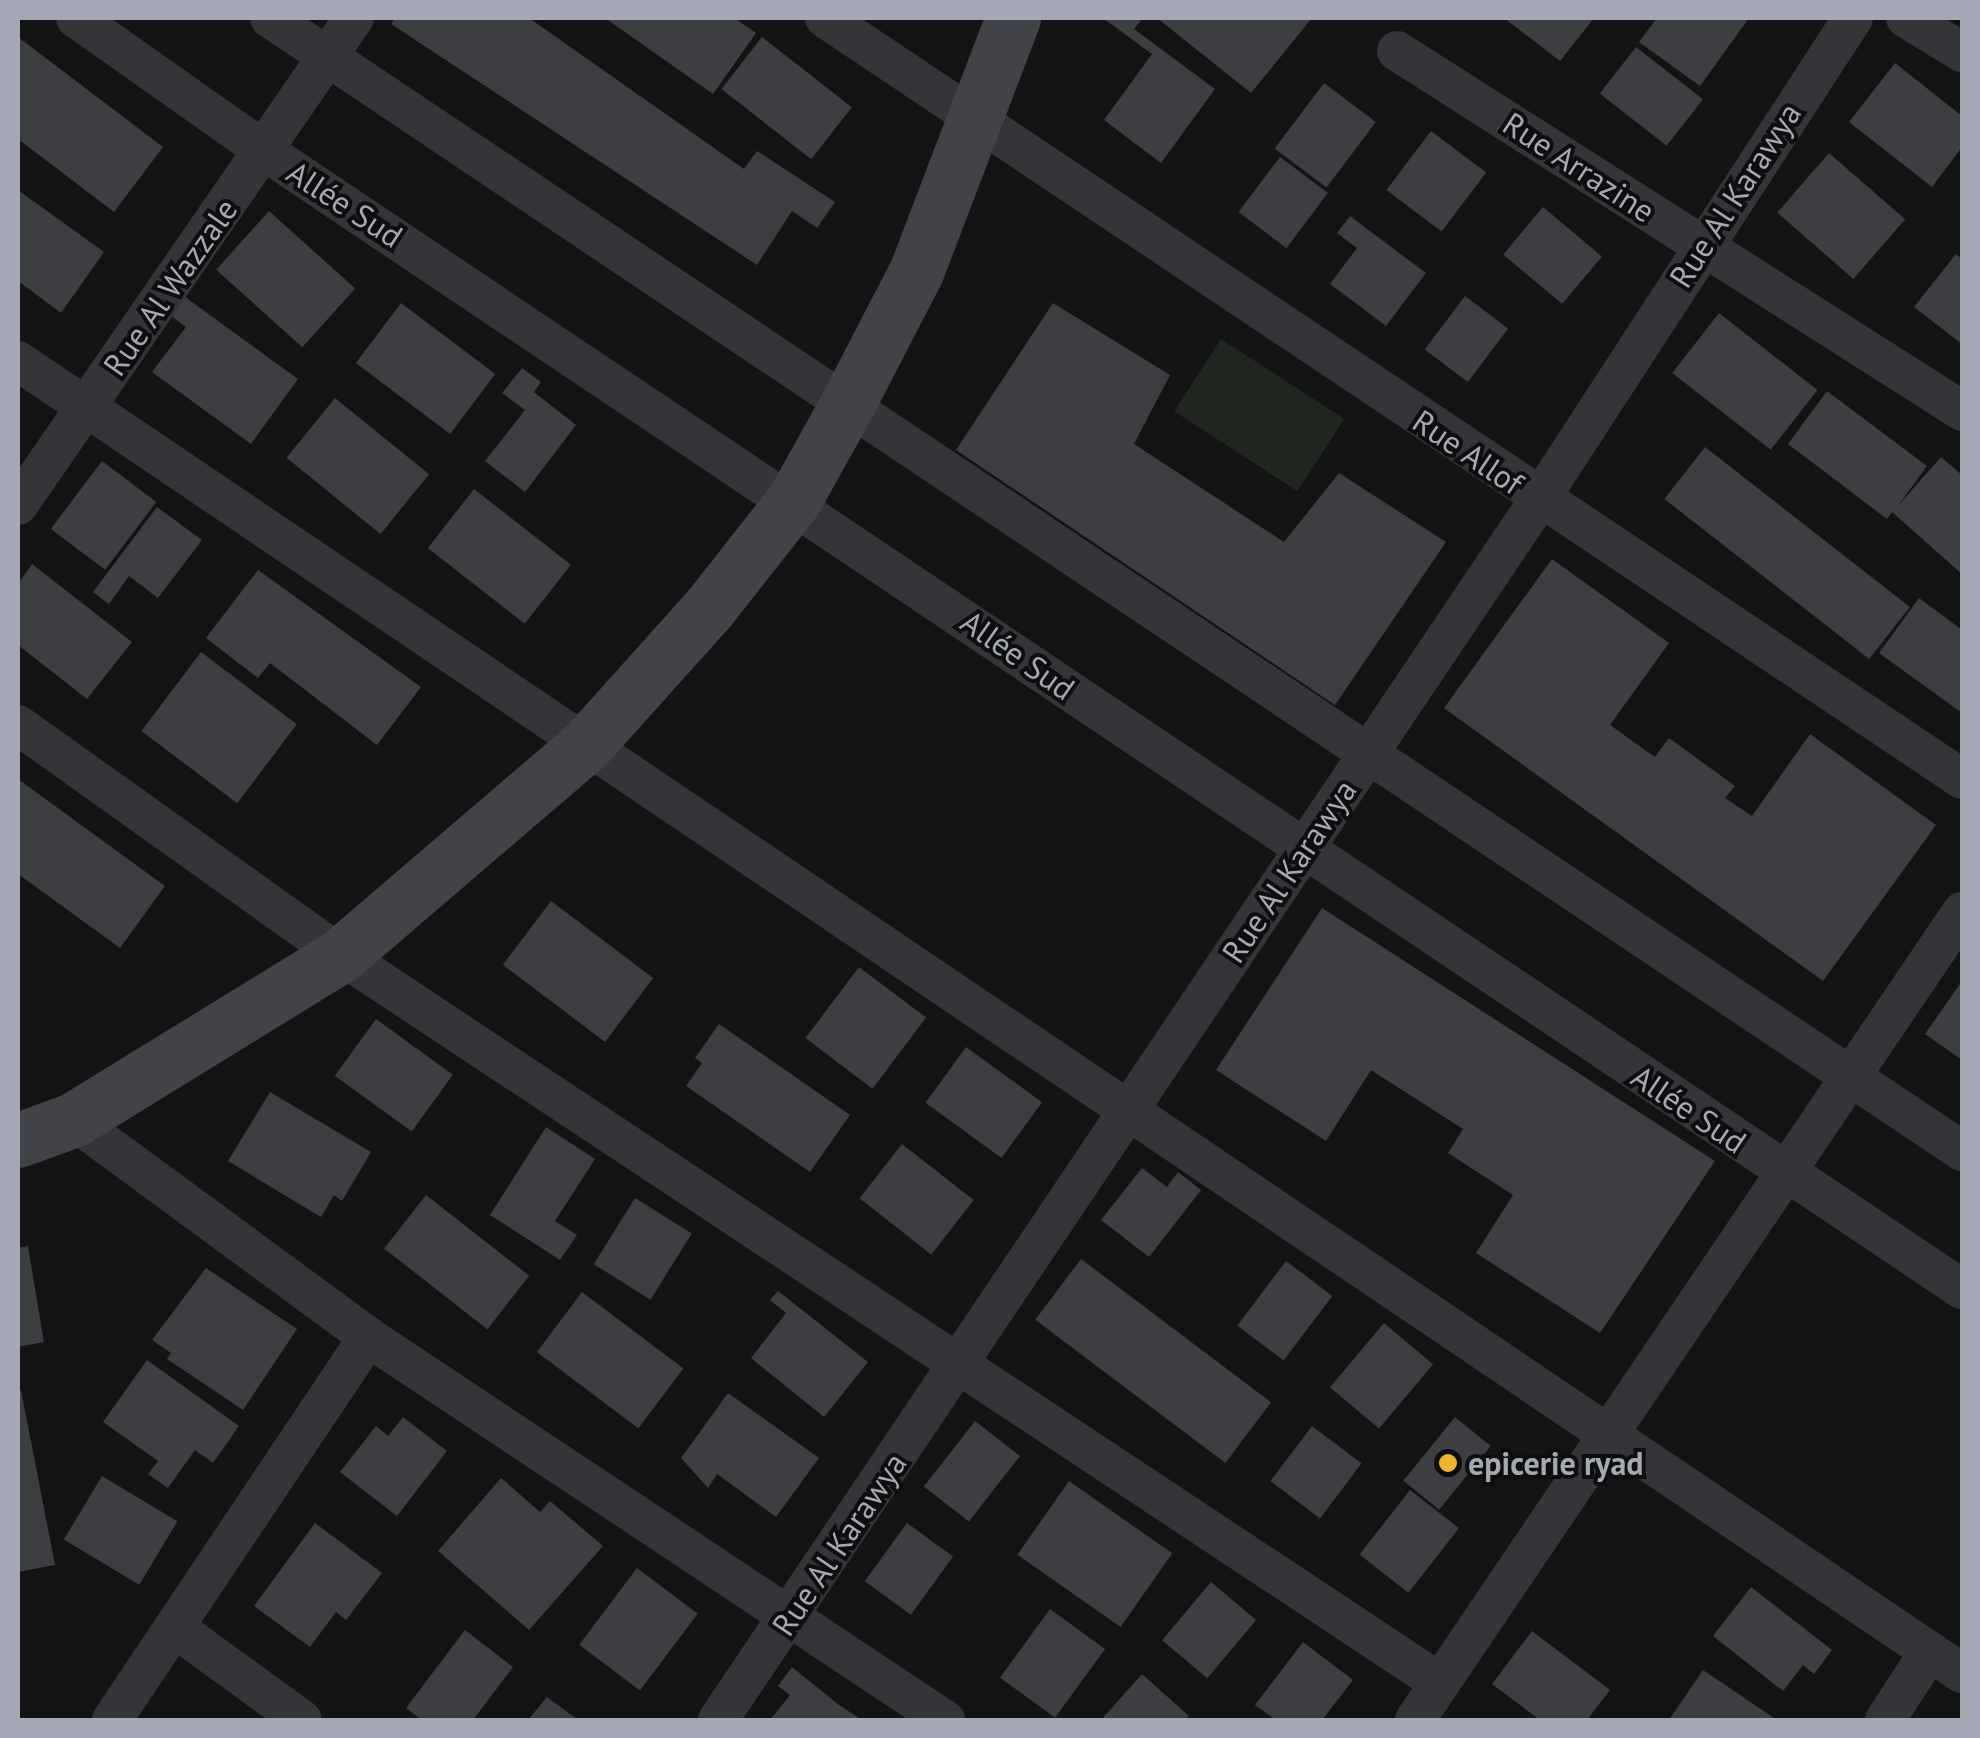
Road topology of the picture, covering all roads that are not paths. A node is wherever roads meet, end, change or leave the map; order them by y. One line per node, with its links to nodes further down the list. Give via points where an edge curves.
1 (76, 18): 12 (street, Allée Sud)
2 (270, 18): 10 (street)
3 (354, 18): 10 (street, Rue Al Wazzale)
4 (824, 18): 11 (street, Rue Allof)
5 (1014, 18): 11 (street)
6 (1853, 18): 13 (street, Rue Al Karawya)
7 (1906, 18): 9 (street)
8 (1397, 51): 13 (street, Rue Arrazine)
9 (1962, 52)
10 (328, 56): 12 (street, Rue Al Wazzale); 15 (street)
11 (976, 119): 15 (street, via 916,272); 19 (street, Rue Allof)
12 (266, 152): 16 (street, Rue Al Wazzale); 18 (street, Allée Sud)
13 (1701, 245): 17 (street, Rue Arrazine); 19 (street, Rue Al Karawya)
14 (18, 361): 16 (street)
15 (849, 402): 18 (street); 23 (street)
16 (84, 409): 20 (street, Rue Al Wazzale); 22 (street)
17 (1962, 411)
18 (794, 500): 22 (street); 25 (street, Allée Sud)
19 (1539, 500): 23 (street, Rue Al Karawya); 24 (street, Rue Allof)
20 (18, 506)
21 (18, 724): 27 (street)
22 (586, 745): 27 (street); 29 (street)
23 (1370, 752): 25 (street, Rue Al Karawya); 28 (street)
24 (1962, 779)
25 (1302, 850): 29 (street, Rue Al Karawya); 33 (street, Allée Sud)
26 (1962, 912): 28 (street)
27 (341, 956): 30 (street); 36 (street)
28 (1854, 1077): 32 (street); 33 (street)
29 (1128, 1109): 36 (street, Rue Al Karawya); 37 (street)
30 (72, 1120): 31 (street); 35 (street)
31 (18, 1140)
32 (1962, 1151)
33 (1788, 1176): 34 (street, Allée Sud); 37 (street)
34 (1962, 1289)
35 (368, 1338): 38 (street); 39 (street)
36 (958, 1364): 38 (street, Rue Al Karawya); 42 (street)
37 (1608, 1434): 40 (street); 42 (street)
38 (792, 1616): 45 (street, Rue Al Karawya); 46 (street)
39 (178, 1630): 43 (street); 44 (street)
40 (1930, 1651): 41 (street); 48 (street)
41 (1962, 1673)
42 (1440, 1683): 47 (street)
43 (112, 1720)
44 (302, 1720)
45 (718, 1720)
46 (945, 1720)
47 (1415, 1720)
48 (1885, 1720)

